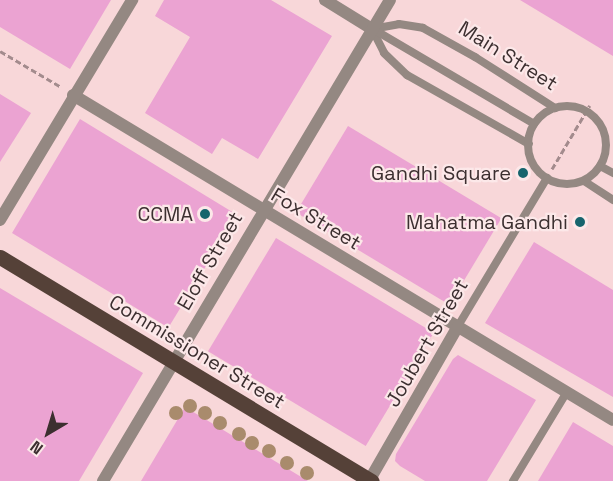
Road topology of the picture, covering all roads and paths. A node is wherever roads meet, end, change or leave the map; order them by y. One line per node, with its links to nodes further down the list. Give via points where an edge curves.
1 (132, 0): 6 (street)
2 (325, 0): 4 (street)
3 (390, 0): 4 (street, Eloff Street)
4 (372, 29): 7 (lane, Main Street, via 399,24 423,28); 9 (lane); 11 (lane, via 384,53 407,75); 17 (street, Eloff Street)
5 (0, 51): 6 (path)
6 (73, 94): 17 (street, Fox Street); 18 (street)
7 (555, 108): 8 (lane); 9 (lane)
8 (588, 108): 10 (lane); 14 (path)
9 (534, 124): 11 (lane)
10 (610, 142): 12 (lane)
11 (528, 144): 14 (lane, via 530,158)
12 (600, 166): 13 (lane); 15 (lane)
13 (613, 173)
14 (547, 178): 15 (lane, via 559,183); 20 (lane, Joubert Street)
15 (584, 181): 16 (lane)
16 (613, 200)
17 (262, 211): 20 (street, Fox Street); 21 (street, Eloff Street)
18 (0, 220)
19 (0, 257): 21 (main road, Commissioner Street)
20 (458, 326): 22 (street, Fox Street); 25 (street, Joubert Street)
21 (173, 362): 24 (street, Eloff Street); 25 (main road, Commissioner Street)
22 (567, 392): 23 (street, Fox Street); 26 (lane)
23 (613, 420)
24 (103, 481)
25 (370, 481)
26 (513, 481)

